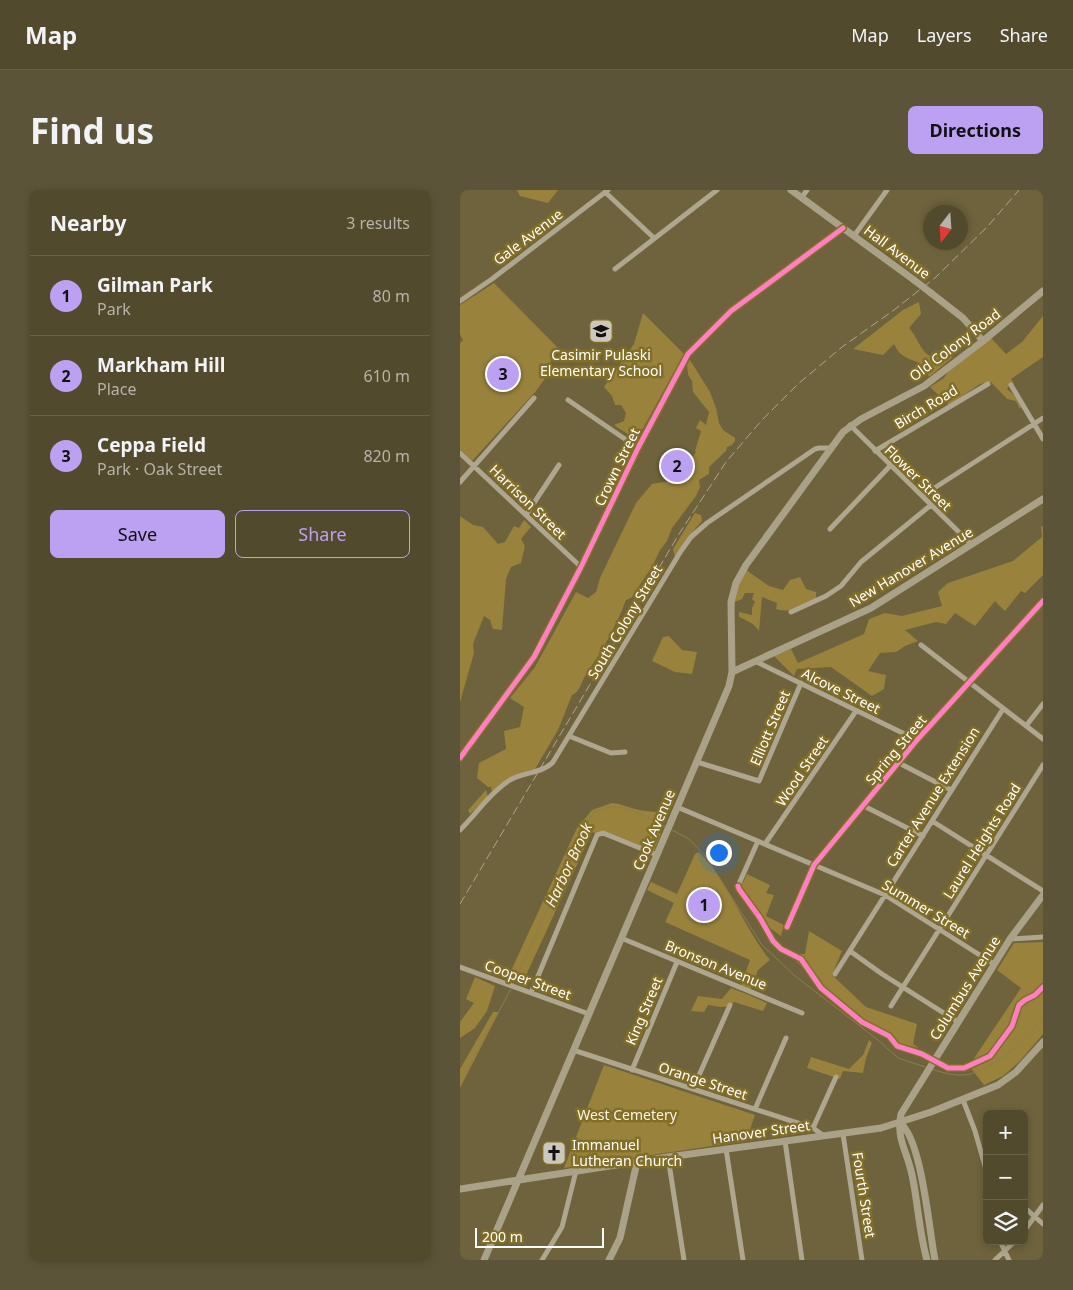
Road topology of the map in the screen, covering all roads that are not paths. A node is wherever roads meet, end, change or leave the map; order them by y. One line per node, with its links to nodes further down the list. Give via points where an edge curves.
1 (717, 190): 9 (street)
2 (791, 190): 6 (main road, Hall Avenue)
3 (807, 190): 6 (street)
4 (886, 190): 8 (street)
5 (606, 191): 9 (street); 12 (street, Gale Avenue)
6 (802, 197): 7 (main road, Hall Avenue)
7 (843, 228): 8 (main road, Hall Avenue); 22 (main road, Crown Street, via 731,311 688,354)
8 (854, 236): 13 (main road, Hall Avenue, bridge, via 963,318)
9 (654, 238): 10 (street)
10 (615, 268)
11 (1043, 291): 13 (main road, Old Colony Road)
12 (460, 300)
13 (983, 341): 20 (main road, Old Colony Road, via 924,386)
14 (988, 384): 24 (street, Birch Road)
15 (1011, 385): 19 (street)
16 (534, 398): 27 (street)
17 (568, 400): 22 (street)
18 (1043, 418): 19 (street)
19 (1034, 424): 21 (street); 30 (street)
20 (850, 425): 23 (main road, Cook Avenue); 24 (street, Flower Street)
21 (1043, 438)
22 (638, 448): 36 (main road, Crown Street)
23 (830, 448): 41 (main road, Cook Avenue, via 736,582 730,614); 48 (street, South Colony Street, via 815,449 691,537)
24 (875, 451): 28 (street, Flower Street)
25 (460, 453): 27 (street, Harrison Street)
26 (559, 465): 33 (street)
27 (474, 466): 29 (street); 33 (street, Harrison Street)
28 (890, 466): 30 (street, Flower Street); 34 (street)
29 (460, 482)
30 (922, 496): 32 (street, Flower Street)
31 (1043, 499): 35 (main road, New Hanover Avenue)
32 (931, 505): 35 (street, Flower Street); 38 (street, via 861,562 841,586)
33 (526, 515): 36 (street, Harrison Street)
34 (830, 529)
35 (972, 545): 40 (main road, New Hanover Avenue, via 871,608)
36 (580, 567): 52 (main road, Crown Street, via 534,657)
37 (1043, 601): 42 (street, Spring Street)
38 (791, 612)
39 (921, 645): 42 (street)
40 (755, 662): 41 (main road, New Hanover Avenue); 43 (street, Alcove Street)
41 (732, 672): 53 (main road, Cook Avenue)
42 (969, 682): 45 (street); 50 (street, Spring Street)
43 (800, 684): 46 (street, Alcove Street); 53 (street, Elliott Street, via 759,781)
44 (1043, 704): 47 (street)
45 (1002, 709): 47 (street); 56 (street, Carter Avenue Extension)
46 (856, 711): 50 (street, Alcove Street); 63 (street, Wood Street)
47 (1026, 726): 49 (street)
48 (570, 736): 51 (street, via 611,753); 60 (street, South Colony Street, via 550,765 509,781)
49 (1043, 739)
50 (917, 740): 54 (street, Spring Street)
51 (625, 752)
52 (460, 758)
53 (696, 762): 58 (main road, Cook Avenue)
54 (899, 763): 56 (street); 57 (street, Spring Street)
55 (1043, 765): 65 (street, Laurel Heights Road)
56 (951, 790): 59 (street, Carter Avenue Extension)
57 (864, 806): 61 (street); 66 (street, Spring Street)
58 (677, 807): 62 (street, Summer Street); 64 (main road, Cook Avenue)
59 (932, 822): 61 (street, Carter Avenue Extension); 65 (street)
60 (460, 830)
61 (923, 836): 69 (street, Carter Avenue Extension)
62 (758, 841): 63 (street, Summer Street); 67 (street)
63 (765, 844): 66 (street, Summer Street)
64 (657, 855): 74 (main road, Cook Avenue); 82 (street, via 603,833 597,835)
65 (986, 855): 68 (street); 72 (street, Laurel Heights Road)
66 (814, 865): 69 (street, Summer Street); 71 (street, Spring Street)
67 (738, 886)
68 (1043, 891)
69 (885, 895): 72 (street, Summer Street); 76 (street, Carter Avenue Extension)
70 (1043, 895): 75 (main road, Columbus Avenue)
71 (787, 927)
72 (939, 930): 78 (street, Summer Street); 81 (street, Laurel Heights Road)
73 (1043, 937): 75 (street)
74 (621, 938): 77 (street, Bronson Avenue); 86 (main road, Cook Avenue)
75 (1010, 939): 78 (main road, Columbus Avenue)
76 (850, 951): 80 (street, Carter Avenue Extension); 81 (street)
77 (677, 962): 85 (street, Bronson Avenue); 91 (street, King Street)
78 (994, 964): 87 (main road, Columbus Avenue)
79 (460, 967): 82 (street, Cooper Street)
80 (835, 974)
81 (903, 988): 84 (street, Laurel Heights Road); 87 (street)
82 (530, 993): 86 (street, Cooper Street)
83 (730, 1005): 93 (street)
84 (891, 1006)
85 (802, 1013)
86 (588, 1014): 90 (main road, Cook Avenue)
87 (958, 1022): 96 (main road, Columbus Avenue, via 903,1110)
88 (786, 1038): 95 (street)
89 (1043, 1042): 94 (main road, Hanover Street, via 1008,1079)
90 (573, 1050): 91 (street, Orange Street); 108 (main road, Cook Avenue)
91 (632, 1070): 93 (street, Orange Street)
92 (836, 1077): 97 (street)
93 (693, 1090): 95 (street, Orange Street)
94 (963, 1100): 96 (main road, Hanover Street); 103 (street)
95 (755, 1109): 97 (street, Orange Street)
96 (900, 1123): 98 (main road, Hanover Street); 106 (main road, via 909,1133); 107 (main road, via 900,1137)
97 (813, 1128): 99 (street, Orange Street)
98 (843, 1134): 99 (main road, Hanover Street); 126 (street, Fourth Street)
99 (824, 1136): 100 (main road, Hanover Street)
100 (785, 1142): 101 (main road, Hanover Street); 125 (street)
101 (726, 1149): 102 (main road, Hanover Street); 124 (street)
102 (668, 1157): 104 (main road, Hanover Street); 123 (street)
103 (983, 1159)
104 (637, 1162): 105 (main road, Hanover Street); 122 (main road, via 620,1238)
105 (576, 1171): 108 (main road, Hanover Street); 121 (street, via 564,1222)
106 (920, 1172): 107 (main road); 112 (main road)
107 (912, 1173): 113 (main road)
108 (518, 1180): 109 (main road, Hanover Street); 120 (main road, Cook Avenue)
109 (460, 1189)
110 (1043, 1205): 114 (street)
111 (1028, 1211): 114 (street)
112 (927, 1213): 113 (main road); 128 (main road)
113 (918, 1214): 127 (main road)
114 (1035, 1217): 115 (street); 116 (street)
115 (1043, 1224)
116 (1028, 1226)
117 (1001, 1245): 119 (street)
118 (1011, 1245): 119 (street)
119 (1004, 1253): 129 (street); 130 (street)
120 (484, 1260)
121 (542, 1260)
122 (609, 1260)
123 (684, 1260)
124 (743, 1260)
125 (802, 1260)
126 (862, 1260)
127 (927, 1260)
128 (935, 1260)
129 (995, 1260)
130 (1009, 1260)

